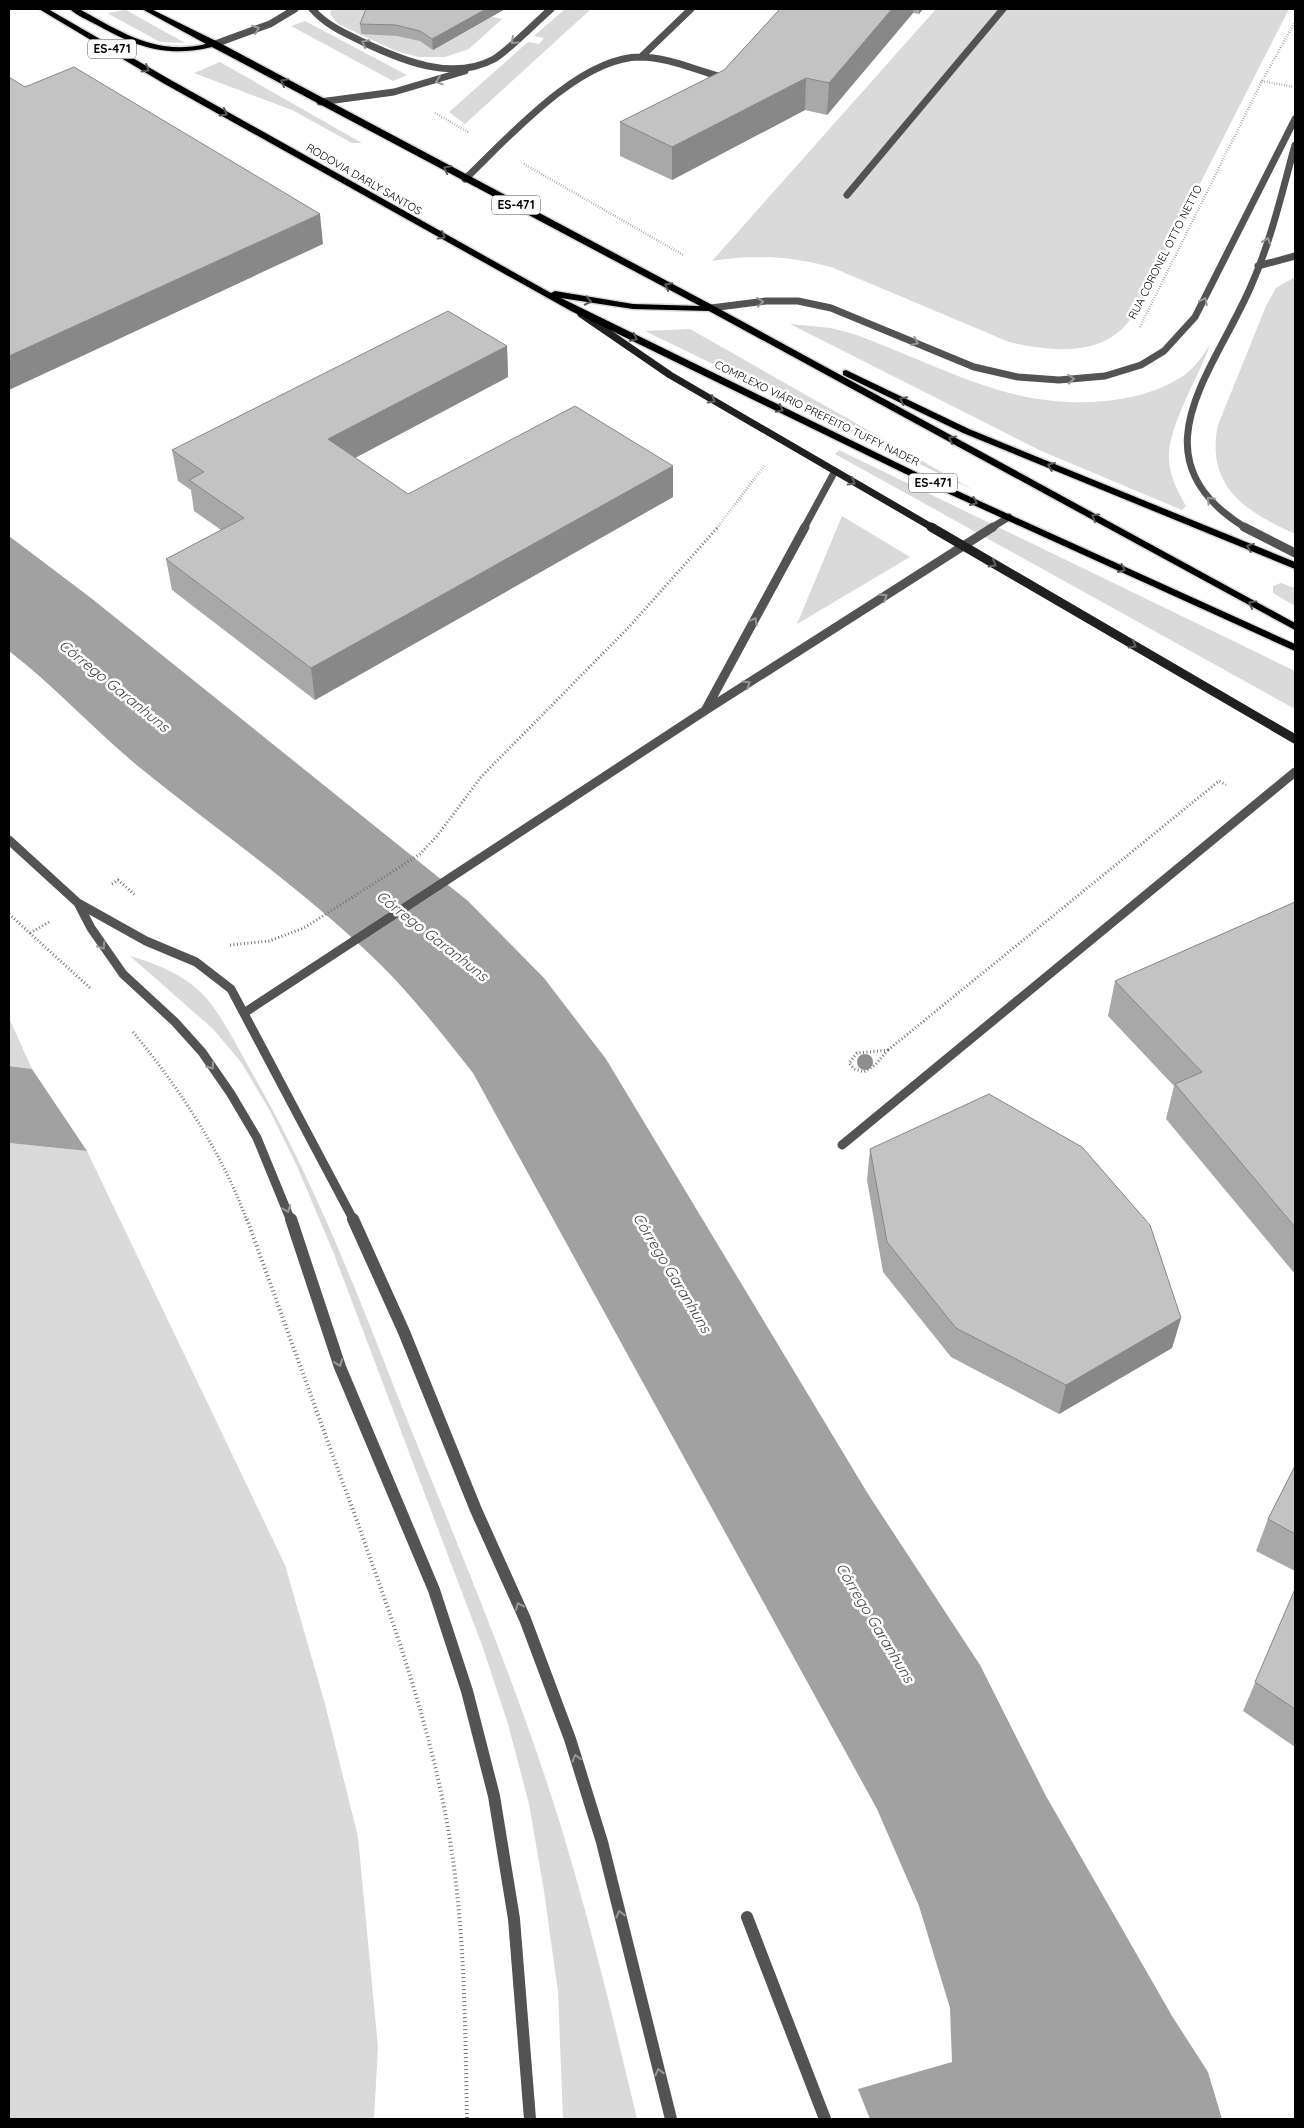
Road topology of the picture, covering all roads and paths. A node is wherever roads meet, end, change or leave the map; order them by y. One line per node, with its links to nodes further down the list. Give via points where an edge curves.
1 (43, 9): 24 (main road, RODOVIA DARLY SANTOS / ES-471, one-way to 24)
2 (74, 9): 11 (main road, via 153,49 185,51)
3 (146, 9): 9 (main road, ES-471)
4 (295, 9): 11 (street, one-way to 4, via 270,24)
5 (312, 9): 13 (street, one-way to 5, via 444,69 411,64 331,27)
6 (551, 9): 13 (street, one-way to 13, via 500,54)
7 (690, 9): 12 (street)
8 (1003, 9): 21 (street)
9 (155, 11): 11 (main road, ES-471)
10 (1295, 22): 15 (path, RUA CORONEL OTTO NETTO)
11 (215, 44): 17 (main road, ES-471, one-way to 11)
12 (641, 57): 14 (street, via 718,76); 20 (street, via 600,69 565,86)
13 (484, 63): 17 (street, one-way to 17, via 438,82 399,93 360,100)
14 (739, 72)
15 (1262, 81): 16 (path); 27 (path, RUA CORONEL OTTO NETTO)
16 (1295, 87)
17 (320, 102): 20 (main road, ES-471, one-way to 17)
18 (1295, 119): 25 (street, one-way to 18, via 766,302 798,302 832,308 974,367 1018,377 1059,380 1105,376 1141,365 1164,351 1196,318)
19 (1295, 145): 23 (street, one-way to 19)
20 (466, 179): 25 (main road, ES-471, one-way to 20)
21 (847, 195)
22 (1295, 256): 23 (street)
23 (1258, 266): 32 (street, one-way to 23, via 1228,517 1206,496 1191,472 1187,445 1188,420 1197,397 1244,302)
24 (540, 291): 25 (main road, one-way to 25, via 626,308); 26 (main road, RODOVIA DARLY SANTOS / ES-471)
25 (712, 308): 33 (main road, one-way to 25, via 966,431); 34 (main road, ES-471, one-way to 25)
26 (574, 309): 29 (main road, RODOVIA DARLY SANTOS, one-way to 29, via 670,375); 30 (main road, COMPLEXO VIÁRIO PREFEITO TUFFY NADER / ES-471, one-way to 30, via 917,476)
27 (1136, 332)
28 (769, 460): 43 (path, via 683,569 478,780 443,829 420,854)
29 (835, 471): 31 (main road, one-way to 31); 36 (street, one-way to 29)
30 (1009, 517): 31 (street); 35 (main road, COMPLEXO VIÁRIO PREFEITO TUFFY NADER / ES-471, one-way to 35)
31 (963, 547): 36 (street, one-way to 31); 37 (main road, one-way to 37)
32 (1295, 553)
33 (1295, 566)
34 (1295, 627)
35 (1295, 648)
36 (706, 710): 45 (street)
37 (1295, 739)
38 (1295, 772): 39 (street)
39 (1257, 804): 47 (path, via 1219,781); 48 (street)
40 (9, 840): 41 (street)
41 (78, 904): 45 (street, via 146,941 196,962 231,989); 51 (street, one-way to 51, via 123,974 202,1052 257,1138 299,1239 340,1367 434,1590 467,1691 494,1796 514,1919)
42 (9, 914): 44 (path)
43 (301, 931)
44 (95, 992)
45 (244, 1013): 52 (street, one-way to 45, via 602,1842 570,1739 525,1619 361,1234)
46 (127, 1025): 50 (path, via 158,1060 191,1107 220,1158 241,1206 400,1643 439,1784 453,1860 461,1944)
47 (888, 1050): 47 (path, via 866,1072 853,1069 849,1063 857,1053)
48 (842, 1145)
49 (747, 1917): 53 (street)
50 (467, 2119)
51 (530, 2119)
52 (670, 2119)
53 (826, 2119)

